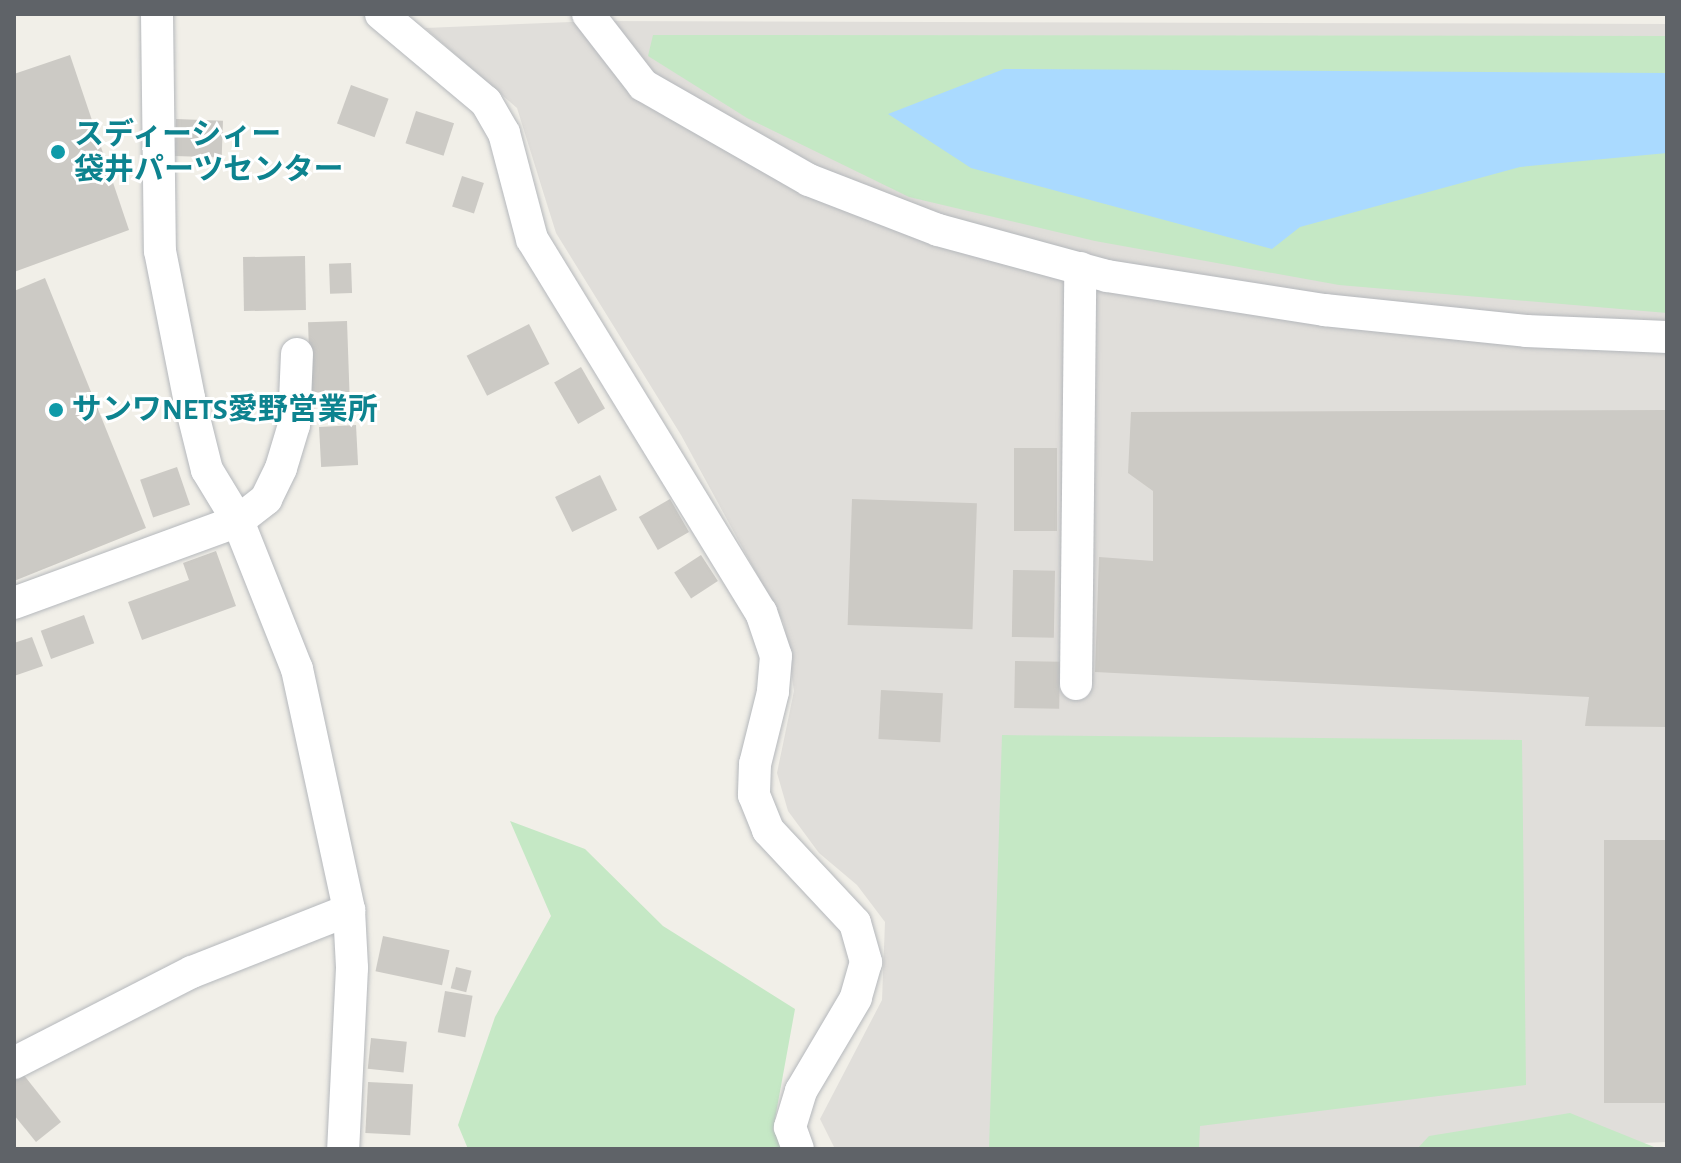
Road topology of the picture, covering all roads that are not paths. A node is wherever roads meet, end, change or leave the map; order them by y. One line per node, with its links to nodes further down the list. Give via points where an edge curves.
1 (157, 14): 7 (street, via 160,251 207,470)
2 (381, 14): 13 (street, via 486,102 504,133 532,239 761,612 776,656 754,795 768,830 855,923 866,962 856,998 801,1091 790,1127)
3 (588, 14): 4 (street, via 643,85 809,180 938,230)
4 (1080, 268): 5 (street, via 1324,310 1526,331); 9 (street)
5 (1667, 337)
6 (297, 354): 7 (street, via 294,425 281,468 266,499)
7 (238, 521): 8 (street); 10 (street, via 297,669)
8 (14, 603)
9 (1076, 684)
10 (349, 910): 11 (street, via 192,972); 12 (street, via 352,968)
11 (14, 1063)
12 (343, 1149)
13 (798, 1149)

